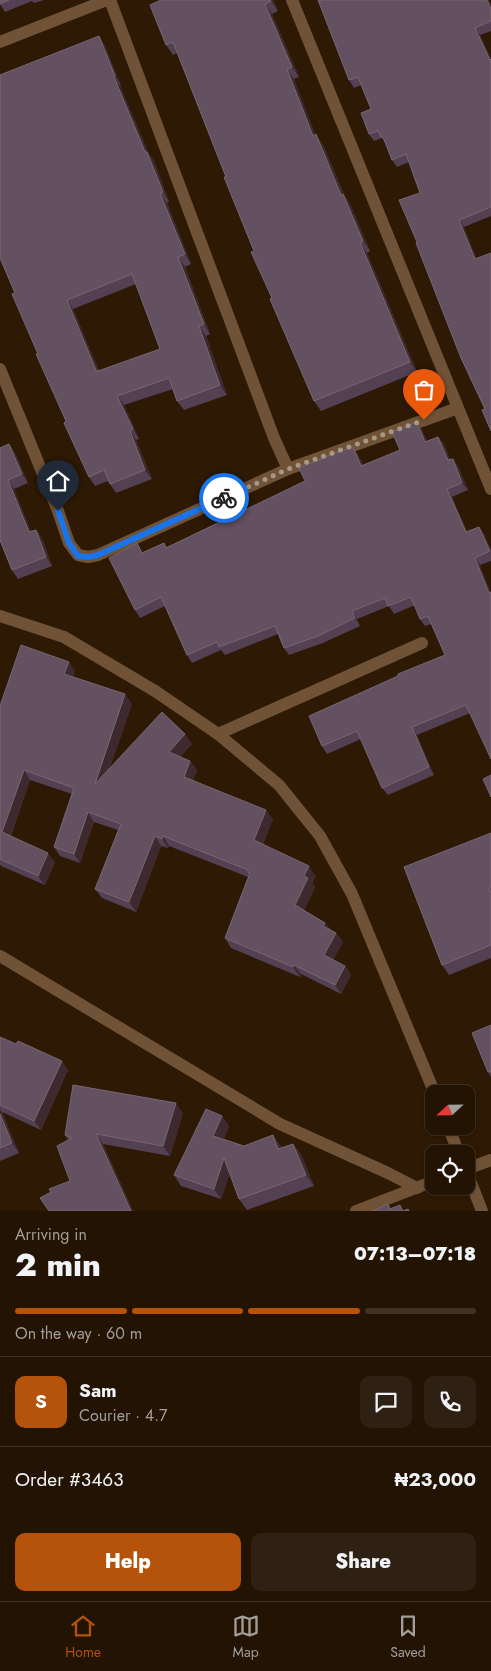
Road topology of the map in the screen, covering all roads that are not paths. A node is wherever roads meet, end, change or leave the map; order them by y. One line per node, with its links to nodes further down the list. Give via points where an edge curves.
1 (108, 0): 3 (street); 6 (street)
2 (292, 0): 5 (street)
3 (0, 42)
4 (0, 369): 6 (street, via 69,543 78,556 98,555)
5 (458, 408): 6 (street); 7 (street)
6 (288, 469)
7 (491, 489)
8 (0, 616): 10 (street, via 64,637 156,691)
9 (422, 643): 10 (street)
10 (218, 734): 12 (street, via 279,785 320,836 352,894)
11 (0, 956): 16 (street, via 280,1124)
12 (431, 1085)
13 (491, 1160): 14 (street)
14 (475, 1166)
15 (425, 1185): 16 (street)
16 (417, 1188): 18 (street)
17 (475, 1193): 19 (street)
18 (356, 1211)
19 (482, 1211)

